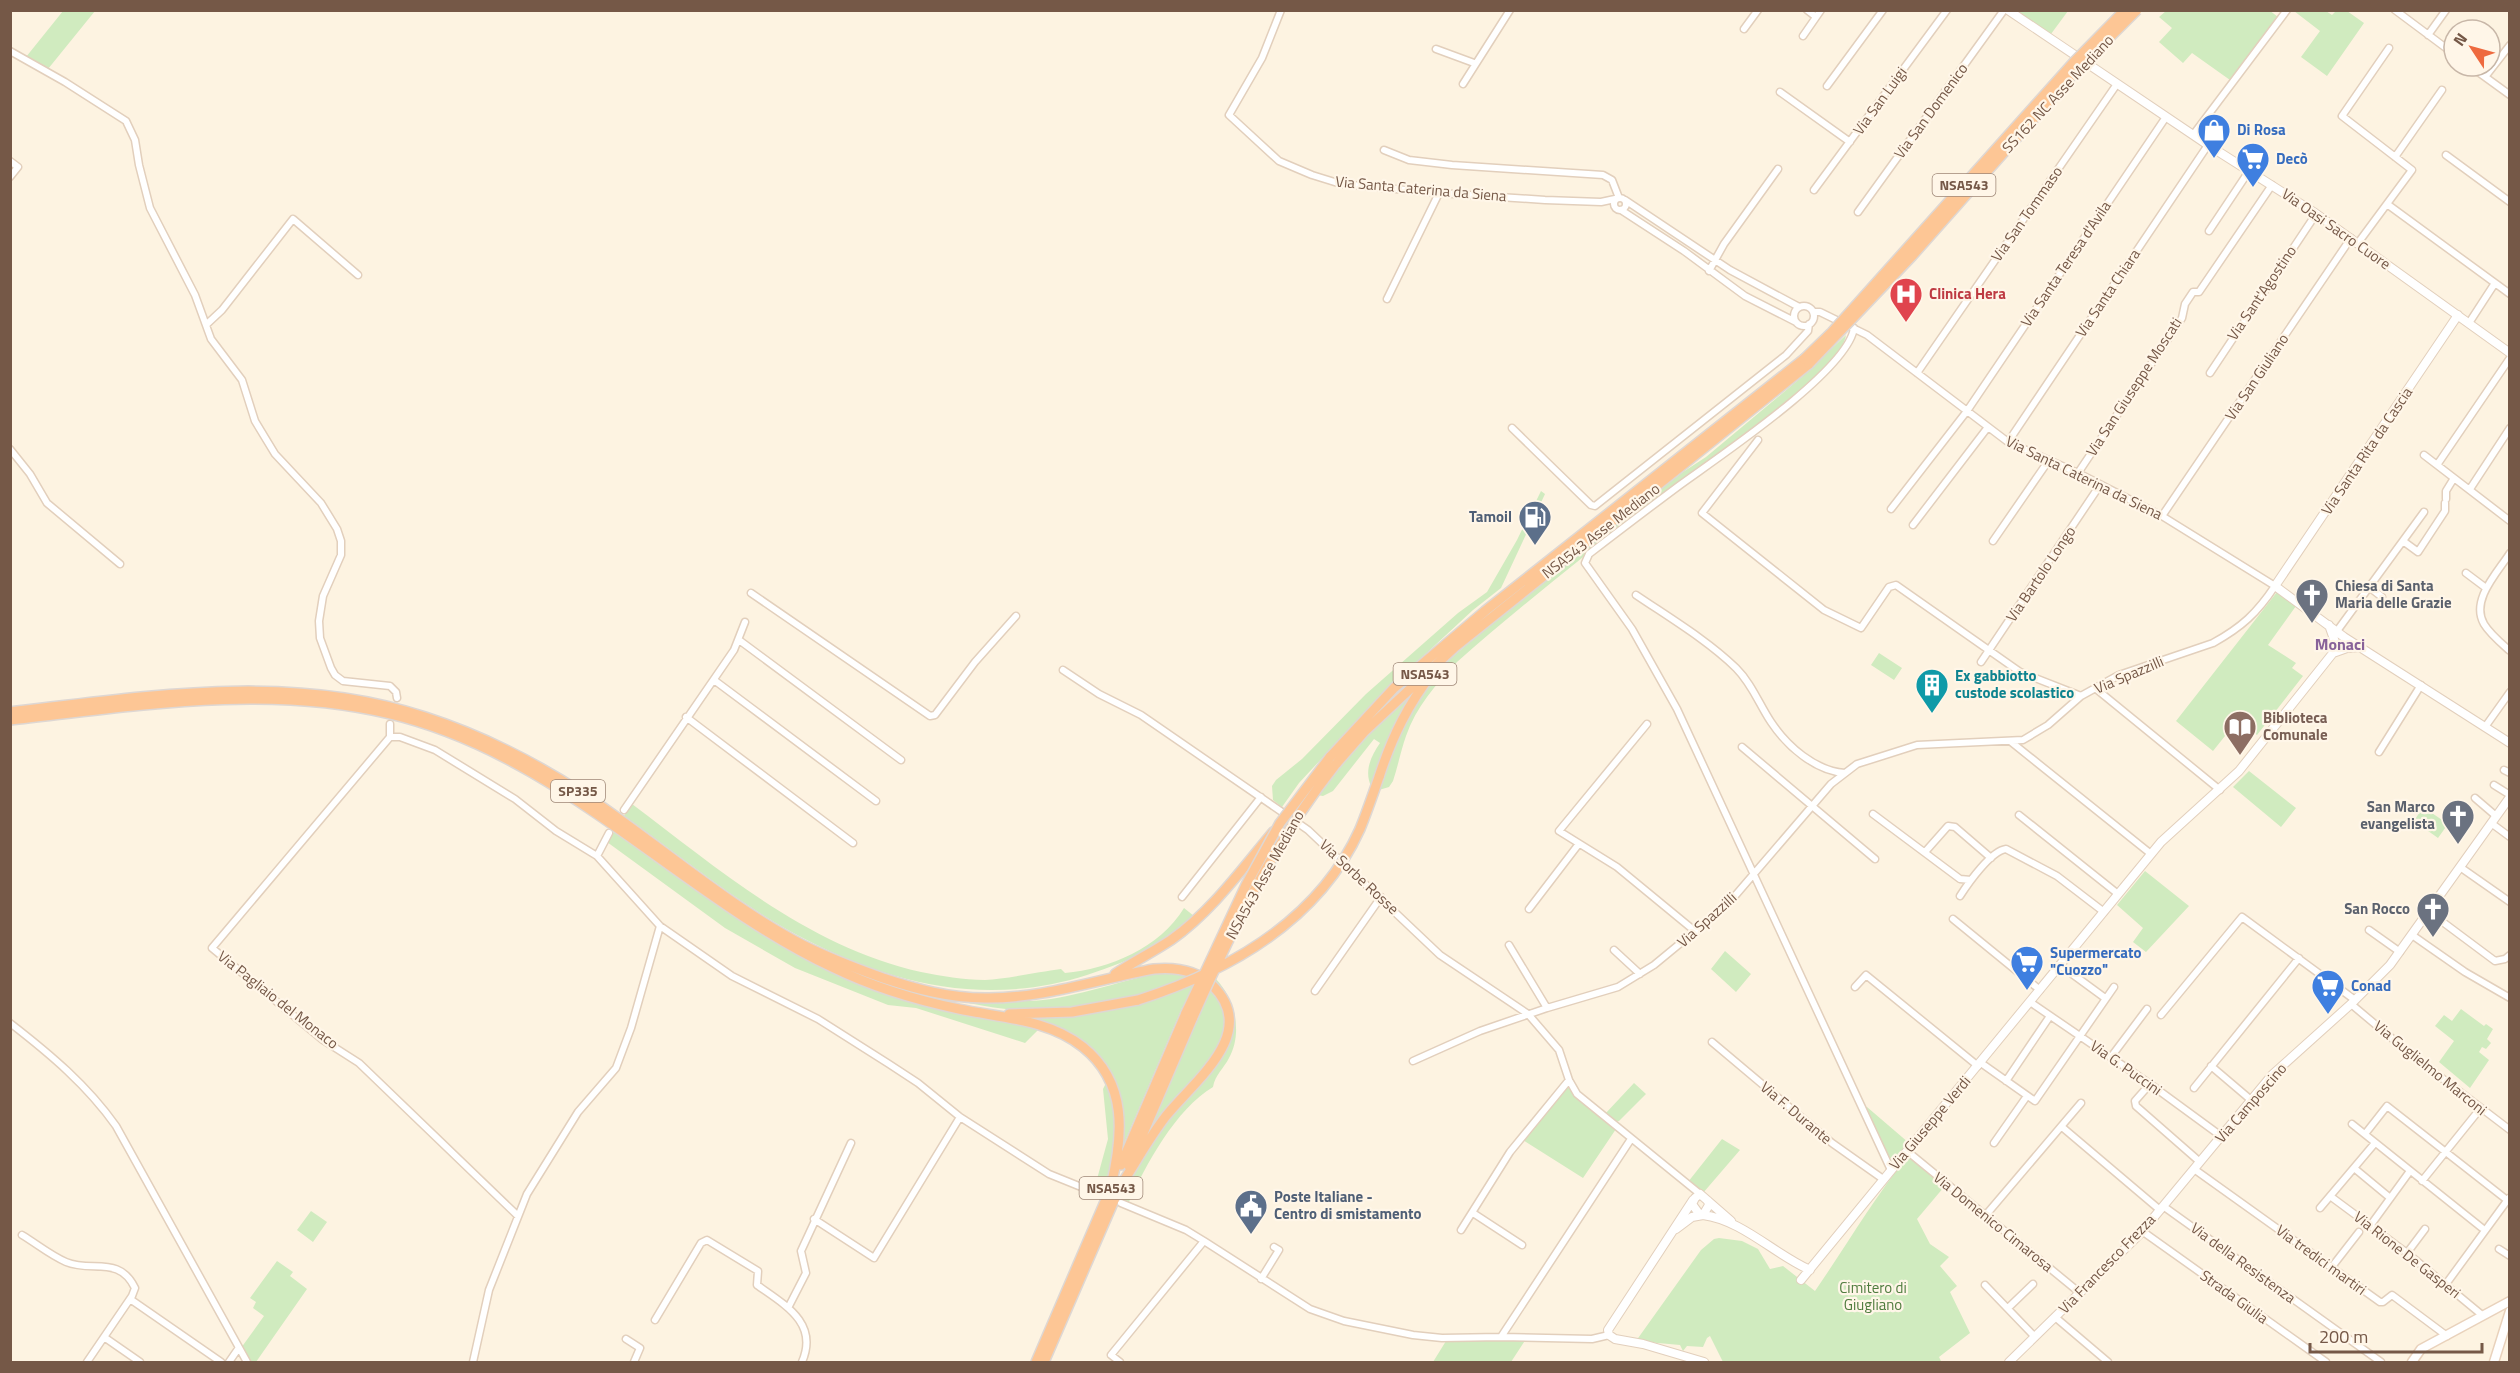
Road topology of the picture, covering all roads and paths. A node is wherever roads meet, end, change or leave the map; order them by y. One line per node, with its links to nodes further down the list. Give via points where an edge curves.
1 (1281, 10): 43 (street, Via Santa Caterina da Siena, via 1262,58 1229,114 1279,161 1312,175 1341,184)
2 (1510, 10): 22 (street)
3 (1758, 10): 15 (street)
4 (1807, 10): 14 (street)
5 (1821, 10): 14 (street)
6 (1883, 10): 26 (street)
7 (1947, 10): 32 (street, Via San Luigi)
8 (2006, 10): 25 (street, Via Oasi Sacro Cuore); 50 (street, Via San Domenico)
9 (2125, 10): 71 (highway, NSA543 Asse Mediano / NSA543, bridge, via 2073,63)
10 (2138, 10): 71 (highway, SS162 NC Asse Mediano, bridge, via 2077,70 1912,256)
11 (2287, 10): 31 (street)
12 (2395, 10): 16 (street)
13 (2446, 10): 16 (street)
14 (1816, 17): 17 (street)
15 (1744, 29)
16 (2428, 35): 18 (street)
17 (1803, 36)
18 (2442, 45)
19 (2389, 48): 36 (street, via 2342,116)
20 (1436, 49): 22 (street)
21 (10, 51): 67 (street, via 126,121 135,140 150,208)
22 (1474, 63): 24 (street)
23 (2488, 78): 29 (street)
24 (1462, 84)
25 (2117, 84): 30 (street, Via Oasi Sacro Cuore); 72 (street, Via San Tommaso)
26 (1827, 86)
27 (2442, 90): 36 (street)
28 (1780, 92): 32 (street)
29 (2508, 92)
30 (2166, 117): 31 (street, Via Oasi Sacro Cuore); 74 (street, Via Santa Teresa d'Avila)
31 (2193, 135): 33 (street, Via Oasi Sacro Cuore)
32 (1850, 142): 42 (street, Via San Luigi)
33 (2208, 145): 39 (street, Via Oasi Sacro Cuore); 79 (street, Via Santa Chiara)
34 (1384, 150): 44 (street, via 1409,160 1452,165 1603,175 1612,180)
35 (2446, 155): 46 (street)
36 (2395, 157): 47 (street, Via San Giuliano, via 2412,170)
37 (10, 161): 40 (street, via 18,167)
38 (1778, 169): 56 (street)
39 (2249, 171): 41 (street, Via Oasi Sacro Cuore); 54 (street)
40 (10, 177)
41 (2272, 185): 51 (street, Via Oasi Sacro Cuore); 84 (street, Via San Giuseppe Moscati, via 2199,292 2193,292 2184,304 2181,318)
42 (1814, 190)
43 (1439, 193): 45 (street, Via Santa Caterina da Siena); 61 (street)
44 (1620, 199): 45 (street); 48 (street); 49 (street, via 1626,206); 52 (street)
45 (1600, 202): 48 (street)
46 (2510, 202)
47 (2387, 204): 55 (street, Via San Giuliano); 59 (street)
48 (1614, 207): 49 (street)
49 (1621, 210): 53 (street)
50 (1858, 212)
51 (2316, 214): 55 (street, Via Oasi Sacro Cuore); 73 (street, Via Sant'Agostino)
52 (1647, 216): 53 (street); 56 (street)
53 (1642, 224): 57 (street)
54 (2209, 231)
55 (2355, 241): 63 (street, Via Oasi Sacro Cuore); 90 (street, Via San Giuliano)
56 (1716, 261): 57 (street); 62 (street)
57 (1709, 271): 65 (street, via 1755,302)
58 (358, 276): 67 (street, via 293,219)
59 (2495, 284): 60 (street); 66 (street)
60 (2510, 294)
61 (1388, 299)
62 (1799, 307): 64 (street, via 1806,306); 65 (street, via 1794,313)
63 (2458, 315): 66 (street, Via Oasi Sacro Cuore); 98 (street, Via Santa Rita da Cascia)
64 (1812, 318): 65 (street, via 1802,325); 68 (street, Via Santa Caterina da Siena, via 1826,315); 75 (street, via 1808,331 1786,355 1595,506)
65 (1796, 322)
66 (2469, 323): 69 (street, Via Oasi Sacro Cuore)
67 (207, 324): 123 (street, via 212,339 242,380 255,421 275,454 321,503 337,529 341,555 320,607 319,621 320,638 331,668 343,681 390,686)
68 (1854, 328): 72 (street, Via Santa Caterina da Siena); 160 (street, via 1850,341 1822,376 1589,554 1585,563 1647,653)
69 (2510, 353)
70 (2510, 358): 83 (street)
71 (1807, 362): 101 (highway, SS162 NC Asse Mediano); 111 (highway, NSA543 Asse Mediano / NSA543)
72 (1917, 373): 74 (street, Via Santa Caterina da Siena)
73 (2210, 373)
74 (1966, 411): 76 (street, Via Santa Caterina da Siena); 88 (street, Via Santa Teresa d'Avila)
75 (1512, 428)
76 (1988, 428): 79 (street, Via Santa Caterina da Siena); 92 (street)
77 (2510, 428): 87 (street)
78 (1758, 440): 113 (street, via 1702,513 1824,610 1856,628 1864,625 1889,587 1896,585)
79 (2008, 442): 82 (street, Via Santa Caterina da Siena)
80 (10, 449): 96 (street, via 47,503)
81 (2424, 455): 83 (street)
82 (2049, 460): 84 (street, Via Santa Caterina da Siena); 93 (street)
83 (2438, 465): 85 (street)
84 (2078, 473): 86 (street, Via Santa Caterina da Siena)
85 (2454, 478): 87 (street); 94 (street, via 2446,491 2445,511 2418,552)
86 (2100, 485): 90 (street, Via Santa Caterina da Siena); 113 (street, Via Bartolo Longo)
87 (2470, 489): 91 (street)
88 (1891, 510)
89 (2424, 512): 94 (street)
90 (2162, 516): 98 (street, Via Santa Caterina da Siena)
91 (2510, 521)
92 (1914, 525)
93 (1993, 541)
94 (2403, 541): 99 (street)
95 (2510, 553): 100 (street)
96 (120, 564)
97 (2466, 573): 100 (street)
98 (2276, 586): 107 (street, Via Santa Caterina da Siena); 120 (street, Via Spazzilli, via 2251,618 2227,636 2119,675)
99 (2369, 587): 104 (street); 108 (street)
100 (2486, 588): 115 (street, via 2481,603 2482,621)
101 (1513, 589): 136 (highway, NSA543 Asse Mediano / NSA543, via 1394,688)
102 (751, 593): 105 (street, via 930,717)
103 (1636, 595): 137 (street, via 1738,670 1771,722 1795,750 1834,772)
104 (2382, 597)
105 (1016, 616)
106 (745, 622): 110 (street)
107 (2329, 625): 108 (street, Via Santa Caterina da Siena); 114 (street)
108 (2337, 631): 109 (street, Via Santa Caterina da Siena)
109 (2344, 636): 112 (street, Via Santa Caterina da Siena); 114 (street, Via Giuseppe Verdi)
110 (739, 640): 118 (street); 135 (street)
111 (1455, 646): 136 (highway, NSA543 Asse Mediano / NSA543); 197 (highway, NSA543, bridge, via 1398,724 1359,830 1327,883 1293,918 1247,953 1184,984 1138,1000)
112 (2362, 648): 114 (street); 119 (street, Via Santa Caterina da Siena)
113 (1990, 649): 116 (street, Via Bartolo Longo); 122 (street, via 2020,672)
114 (2335, 650): 139 (street, Via Giuseppe Verdi)
115 (2510, 651)
116 (1981, 662)
117 (1063, 670): 141 (street, Via Sorbe Rosse, via 1141,715)
118 (714, 680): 125 (street); 143 (street)
119 (2421, 685): 129 (street, Via Santa Caterina da Siena); 134 (street)
120 (2095, 688): 122 (street, Via Spazzilli); 139 (street)
121 (2510, 692): 129 (street)
122 (2081, 696): 131 (street, Via Spazzilli, via 2023,740)
123 (397, 698)
124 (10, 712): 182 (highway, SP335, via 227,691 332,696 390,706 451,725 539,768 591,799 764,922 844,964 941,994 987,998 1046,991)
125 (686, 717): 145 (street); 152 (street)
126 (10, 720): 197 (highway, SP335, via 243,699 309,701 391,714 489,750 536,775 588,806 760,929 838,970 899,993 988,1015)
127 (390, 724): 130 (street)
128 (1647, 724): 153 (street, via 1559,831)
129 (2485, 727): 132 (street, Via Santa Caterina da Siena)
130 (390, 737): 156 (street, via 435,750); 245 (street, Via Pagliaio del Monaco, via 212,948 323,1040 359,1063)
131 (2009, 741): 137 (street, Via Spazzilli, via 1917,745 1857,764); 155 (street)
132 (2510, 743)
133 (1742, 747): 144 (street)
134 (2379, 752)
135 (901, 760)
136 (1333, 760): 149 (highway, NSA543 Asse Mediano / NSA543, bridge); 194 (highway, NSA543 Asse Mediano / NSA543, bridge, via 1265,868)
137 (1845, 773): 144 (street, Via Spazzilli)
138 (2494, 785): 140 (street)
139 (2220, 790): 155 (street, Via Giuseppe Verdi)
140 (2510, 796): 148 (street, Via Camposcino)
141 (1261, 797): 164 (street); 165 (street, Via Sorbe Rosse, via 1308,830)
142 (2475, 798): 148 (street)
143 (876, 801)
144 (1812, 805): 158 (street); 160 (street, Via Spazzilli)
145 (624, 810)
146 (1873, 814): 154 (street)
147 (2019, 815): 162 (street)
148 (2494, 819): 151 (street); 159 (street, Via Camposcino)
149 (1280, 823): 182 (highway, NSA543, bridge, via 1220,896 1192,922); 194 (highway, NSA543 Asse Mediano / NSA543, bridge, via 1246,885)
150 (609, 833): 156 (street)
151 (2510, 837)
152 (853, 843)
153 (1578, 844): 167 (street); 173 (street, via 1617,867)
154 (1924, 852): 157 (street, via 1948,826 1955,827); 161 (street, via 1960,879)
155 (2151, 854): 162 (street, Via Giuseppe Verdi)
156 (597, 856): 171 (street)
157 (1991, 858): 161 (street); 169 (street, via 2006,849 2057,876)
158 (1875, 860)
159 (2460, 867): 166 (street); 168 (street, Via Camposcino)
160 (1754, 874): 173 (street, Via Spazzilli); 228 (street)
161 (1971, 880): 163 (street)
162 (2118, 894): 169 (street, Via Giuseppe Verdi)
163 (1960, 896)
164 (1182, 897)
165 (1381, 897): 186 (street); 193 (street, Via Sorbe Rosse, via 1440,955)
166 (2510, 902)
167 (1529, 909)
168 (2428, 911): 174 (street, Via Camposcino); 178 (street, via 2495,960)
169 (2104, 912): 180 (street, Via Giuseppe Verdi)
170 (1953, 920): 185 (street)
171 (660, 926): 213 (street, via 732,976 818,1019 889,1064); 245 (street, via 616,1068 578,1112 534,1181)
172 (2369, 930): 177 (street)
173 (1696, 932): 181 (street, Via Spazzilli)
174 (2412, 935): 177 (street, Via Camposcino); 188 (street)
175 (1509, 945): 191 (street)
176 (1614, 950): 181 (street)
177 (2400, 952): 190 (street, Via Camposcino)
178 (2510, 955)
179 (2299, 958): 190 (street, Via Guglielmo Marconi); 195 (street, Via Guglielmo Marconi, via 2242,917); 204 (street)
180 (2060, 965): 185 (street, Via Giuseppe Verdi); 187 (street)
181 (1640, 974): 191 (street, via 1618,987)
182 (1109, 977): 232 (highway, NSA543, via 1171,968 1190,971 1220,993 1227,1009 1229,1030 1216,1058 1167,1115)
183 (1855, 987): 203 (street, via 1866,975)
184 (2114, 987): 187 (street)
185 (2040, 990): 189 (street, Via Giuseppe Verdi)
186 (1315, 991)
187 (2106, 998): 199 (street)
188 (2510, 998)
189 (2030, 1002): 196 (street, Via G. Puccini); 203 (street, Via Giuseppe Verdi)
190 (2353, 1002): 210 (street, Via Camposcino, via 2272,1075); 212 (street, Via Guglielmo Marconi)
191 (1547, 1008): 193 (street)
192 (2147, 1009): 201 (street)
193 (1528, 1014): 202 (street); 205 (street, Via Sorbe Rosse, via 1559,1050)
194 (1189, 1015): 232 (highway, NSA543 Asse Mediano / NSA543)
195 (2162, 1015)
196 (2050, 1016): 199 (street, Via G. Puccini); 206 (street)
197 (1025, 1017): 232 (highway, NSA543, via 1085,1048 1111,1084 1120,1123)
198 (10, 1023): 286 (street, via 77,1079 116,1126)
199 (2079, 1035): 201 (street, Via G. Puccini); 209 (street, via 2035,1101)
200 (1712, 1042): 230 (street, Via F. Durante, via 1832,1143)
201 (2111, 1057): 207 (street, Via G. Puccini)
202 (1413, 1061)
203 (1979, 1065): 206 (street); 223 (street, Via Giuseppe Verdi)
204 (2211, 1066): 208 (street); 210 (street)
205 (1569, 1080): 219 (street, Via Sorbe Rosse, via 1577,1094); 243 (street, via 1510,1152)
206 (2006, 1081): 209 (street)
207 (2150, 1084): 218 (street, Via G. Puccini); 225 (street, via 2135,1101 2136,1106)
208 (2194, 1088)
209 (2027, 1096): 221 (street)
210 (2251, 1100): 218 (street, Via Camposcino)
211 (2081, 1103): 215 (street)
212 (2480, 1109): 216 (street, Via Guglielmo Marconi); 224 (street)
213 (960, 1117): 234 (street, via 1049,1174); 247 (street, via 874,1258)
214 (2352, 1124): 217 (street)
215 (2062, 1127): 241 (street, Via della Resistenza); 246 (street)
216 (2509, 1130)
217 (2365, 1134): 222 (street); 224 (street, via 2387,1106)
218 (2221, 1136): 225 (street, Via Camposcino)
219 (1631, 1139): 233 (street, Via Sorbe Rosse); 281 (street)
220 (851, 1143): 247 (street)
221 (1994, 1143)
222 (2375, 1143): 226 (street); 229 (street)
223 (1907, 1151): 228 (street, Via Giuseppe Verdi); 246 (street, Via Domenico Cimarosa)
224 (2445, 1153): 231 (street); 237 (street)
225 (2200, 1162): 227 (street, Via Francesco Frezza)
226 (2354, 1168): 235 (street); 236 (street)
227 (2194, 1169): 241 (street, Via Francesco Frezza); 263 (street, Via tredici martiri)
228 (1891, 1170): 230 (street, Via Giuseppe Verdi)
229 (2410, 1171): 231 (street); 236 (street)
230 (1883, 1179): 264 (street, Via Giuseppe Verdi)
231 (2422, 1180): 251 (street)
232 (1116, 1186): 295 (highway, NSA543 Asse Mediano / NSA543); 296 (highway, NSA543 Asse Mediano / NSA543)
233 (1700, 1194): 238 (street); 239 (street)
234 (1101, 1195)
235 (2330, 1196): 242 (street); 248 (street, Via Rione De Gasperi)
236 (2389, 1197): 248 (street)
237 (2508, 1199): 268 (street)
238 (1693, 1200): 244 (street, via 1693,1207); 255 (street)
239 (1708, 1201): 244 (street); 249 (street)
240 (1121, 1203): 257 (street)
241 (2161, 1208): 253 (street, Via Francesco Frezza); 302 (street, Via della Resistenza)
242 (2320, 1208)
243 (1473, 1213): 252 (street); 258 (street)
244 (1701, 1215): 249 (street, via 1720,1218); 255 (street)
245 (518, 1216): 292 (street, via 489,1290)
246 (1985, 1216): 270 (street, Via Domenico Cimarosa)
247 (814, 1220): 273 (street, via 801,1251 806,1273)
248 (2370, 1226): 261 (street, Via Rione De Gasperi)
249 (1739, 1228): 264 (street)
250 (2425, 1228): 261 (street)
251 (2482, 1228)
252 (1461, 1230)
253 (2142, 1231): 270 (street, Via Francesco Frezza); 301 (street, Strada Giulia)
254 (2359, 1232): 263 (street)
255 (1670, 1234): 280 (street, via 1610,1323)
256 (22, 1235): 271 (street, via 68,1263 117,1269 131,1279 135,1288)
257 (1204, 1241): 265 (street); 297 (street, via 1110,1355)
258 (1522, 1245)
259 (1274, 1247): 265 (street, via 1279,1250)
260 (2499, 1249): 262 (street)
261 (2407, 1253): 268 (street, Via Rione De Gasperi)
262 (2510, 1256)
263 (2331, 1268): 282 (street, Via tredici martiri, via 2380,1302 2392,1295)
264 (1810, 1270): 266 (street, Via Giuseppe Verdi)
265 (1261, 1279): 281 (street, via 1310,1309 1344,1321 1442,1338)
266 (1801, 1280)
267 (2033, 1284): 274 (street)
268 (2446, 1284): 276 (street, Via Rione De Gasperi)
269 (1985, 1285): 274 (street)
270 (2080, 1293): 277 (street, Via Francesco Frezza)
271 (130, 1299): 283 (street); 289 (street)
272 (2510, 1301): 276 (main road)
273 (788, 1308): 278 (street, via 757,1285 758,1271 704,1240); 294 (street, via 805,1330 807,1344)
274 (2008, 1308): 284 (street)
275 (2510, 1311): 279 (main road)
276 (2482, 1315): 282 (main road)
277 (2055, 1317): 284 (street, Via Francesco Frezza); 300 (street)
278 (655, 1320)
279 (2507, 1322): 304 (main road)
280 (1609, 1335): 281 (street, via 1592,1339); 298 (street)
281 (1501, 1336)
282 (2447, 1336): 303 (main road, via 2421,1349)
283 (104, 1337): 287 (street); 288 (street)
284 (2035, 1337): 299 (street, Via Francesco Frezza)
285 (626, 1339): 293 (street, via 640,1348)
286 (238, 1349): 290 (street); 291 (street)
287 (87, 1362)
288 (140, 1362)
289 (221, 1362)
290 (229, 1362)
291 (247, 1362)
292 (473, 1362)
293 (634, 1362)
294 (802, 1362)
295 (1035, 1362)
296 (1044, 1362)
297 (1120, 1362)
298 (1704, 1362)
299 (2009, 1362)
300 (2108, 1362)
301 (2324, 1362)
302 (2381, 1362)
303 (2412, 1362)
304 (2494, 1362)

